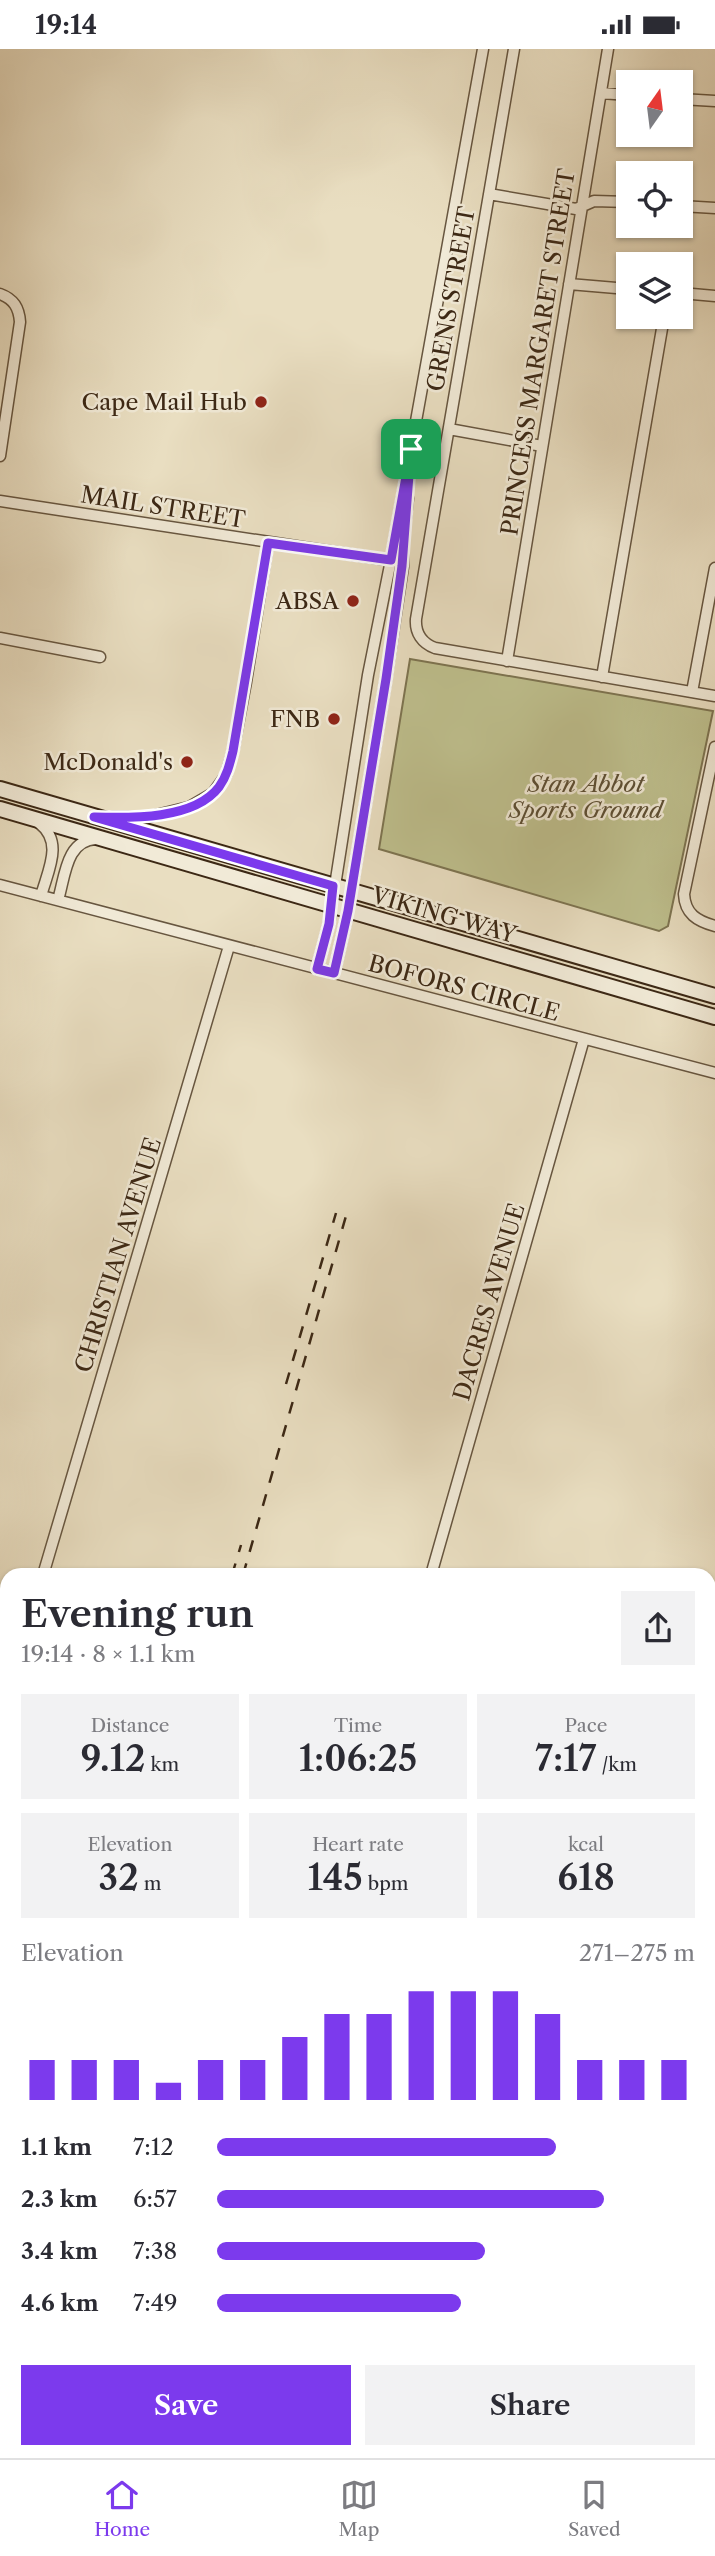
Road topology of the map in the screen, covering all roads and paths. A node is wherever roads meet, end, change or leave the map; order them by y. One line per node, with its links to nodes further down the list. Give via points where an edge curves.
1 (483, 49): 21 (street)
2 (514, 49): 8 (street, GRENS STREET)
3 (608, 49): 4 (street, PRINCESS MARGARET STREET)
4 (601, 93): 5 (street); 10 (street, PRINCESS MARGARET STREET)
5 (616, 94)
6 (693, 100): 7 (street)
7 (715, 101)
8 (489, 194): 10 (street); 19 (street, GRENS STREET)
9 (616, 202): 10 (street, via 594,201)
10 (581, 207): 13 (street, PRINCESS MARGARET STREET)
11 (693, 207): 12 (street)
12 (715, 208)
13 (569, 284): 14 (street); 20 (street, PRINCESS MARGARET STREET)
14 (616, 288)
15 (0, 294): 22 (street, via 14,302 20,313)
16 (693, 294): 17 (street)
17 (715, 296)
18 (661, 329): 33 (street)
19 (449, 429): 20 (street); 32 (street, GRENS STREET, via 416,619 420,637 435,648)
20 (542, 446): 32 (street, PRINCESS MARGARET STREET)
21 (411, 449): 26 (street); 27 (street)
22 (0, 456)
23 (0, 501): 24 (street, MAIL STREET)
24 (268, 543): 25 (street, MAIL STREET); 39 (street, via 226,775 213,793 189,807 137,818)
25 (374, 558): 26 (street, MAIL STREET); 29 (street)
26 (391, 560): 27 (street, MAIL STREET); 29 (street)
27 (403, 563): 44 (street)
28 (715, 568): 34 (street)
29 (385, 588): 43 (street)
30 (0, 638): 31 (street)
31 (100, 657)
32 (507, 661): 33 (street)
33 (602, 677): 34 (street)
34 (692, 692): 35 (street)
35 (715, 696)
36 (715, 747): 49 (street, via 684,894 692,916)
37 (0, 789): 39 (main road, VIKING WAY)
38 (0, 809): 40 (main road, VIKING WAY)
39 (94, 817): 43 (main road, VIKING WAY)
40 (32, 818): 41 (main road, VIKING WAY); 45 (street, via 53,839)
41 (107, 839): 46 (street, via 87,840 74,848); 47 (main road, VIKING WAY)
42 (0, 885): 45 (street, BOFORS CIRCLE)
43 (333, 886): 44 (main road, VIKING WAY); 47 (street)
44 (352, 892): 48 (street); 53 (main road, VIKING WAY)
45 (41, 895): 46 (street, BOFORS CIRCLE)
46 (58, 900): 50 (street, BOFORS CIRCLE)
47 (331, 906): 48 (main road, VIKING WAY); 51 (street)
48 (348, 911): 52 (street); 54 (main road, VIKING WAY)
49 (715, 926)
50 (229, 946): 51 (street, BOFORS CIRCLE); 57 (street, CHRISTIAN AVENUE)
51 (317, 969): 52 (street, BOFORS CIRCLE)
52 (334, 973): 55 (street, BOFORS CIRCLE)
53 (715, 996)
54 (715, 1017)
55 (584, 1039): 56 (street, BOFORS CIRCLE); 58 (street, DACRES AVENUE)
56 (715, 1073)
57 (45, 1568)
58 (433, 1568)

